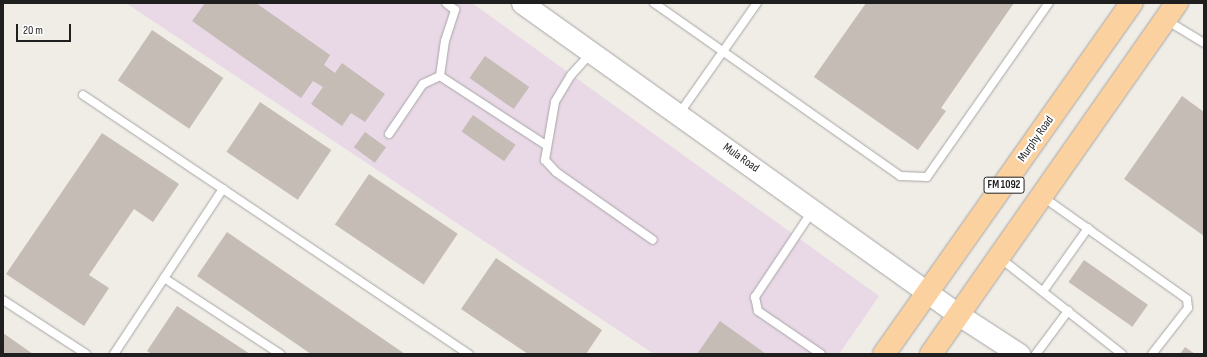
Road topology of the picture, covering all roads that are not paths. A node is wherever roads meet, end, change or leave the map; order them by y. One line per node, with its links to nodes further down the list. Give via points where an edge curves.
1 (446, 3): 11 (lane, via 455,10 445,41)
2 (522, 3): 9 (street, Mula Road)
3 (654, 3): 10 (lane)
4 (757, 3): 10 (lane)
5 (1048, 3): 10 (lane, via 927,177 900,176)
6 (1132, 3): 24 (main road, Murphy Road / FM 1092)
7 (1170, 8): 8 (lane); 17 (main road, FM 1092)
8 (1204, 43)
9 (592, 52): 13 (street, Mula Road); 15 (lane, via 571,76 555,102)
10 (723, 52): 13 (lane)
11 (440, 76): 14 (lane, via 424,84); 15 (lane)
12 (83, 95): 16 (lane)
13 (679, 114): 18 (street, Mula Road)
14 (389, 134)
15 (546, 145): 20 (lane, via 545,160 556,172)
16 (222, 189): 22 (lane); 31 (lane)
17 (1043, 197): 19 (lane); 21 (main road, FM 1092)
18 (814, 210): 24 (street, Mula Road); 32 (lane, via 754,297 758,311)
19 (1088, 228): 23 (lane); 38 (lane, via 1187,299 1188,308)
20 (653, 240)
21 (1000, 258): 23 (lane); 27 (main road, FM 1092)
22 (164, 278): 29 (lane); 30 (lane)
23 (1044, 290): 26 (lane)
24 (927, 293): 27 (street, Mula Road); 33 (main road, Murphy Road / FM 1092)
25 (3, 300): 28 (lane)
26 (1068, 311): 36 (lane); 37 (lane)
27 (958, 315): 34 (main road, FM 1092); 35 (street, Mula Road)
28 (86, 354)
29 (114, 354)
30 (280, 354)
31 (469, 354)
32 (821, 354)
33 (884, 354)
34 (931, 354)
35 (1019, 354)
36 (1036, 354)
37 (1122, 354)
38 (1152, 354)

